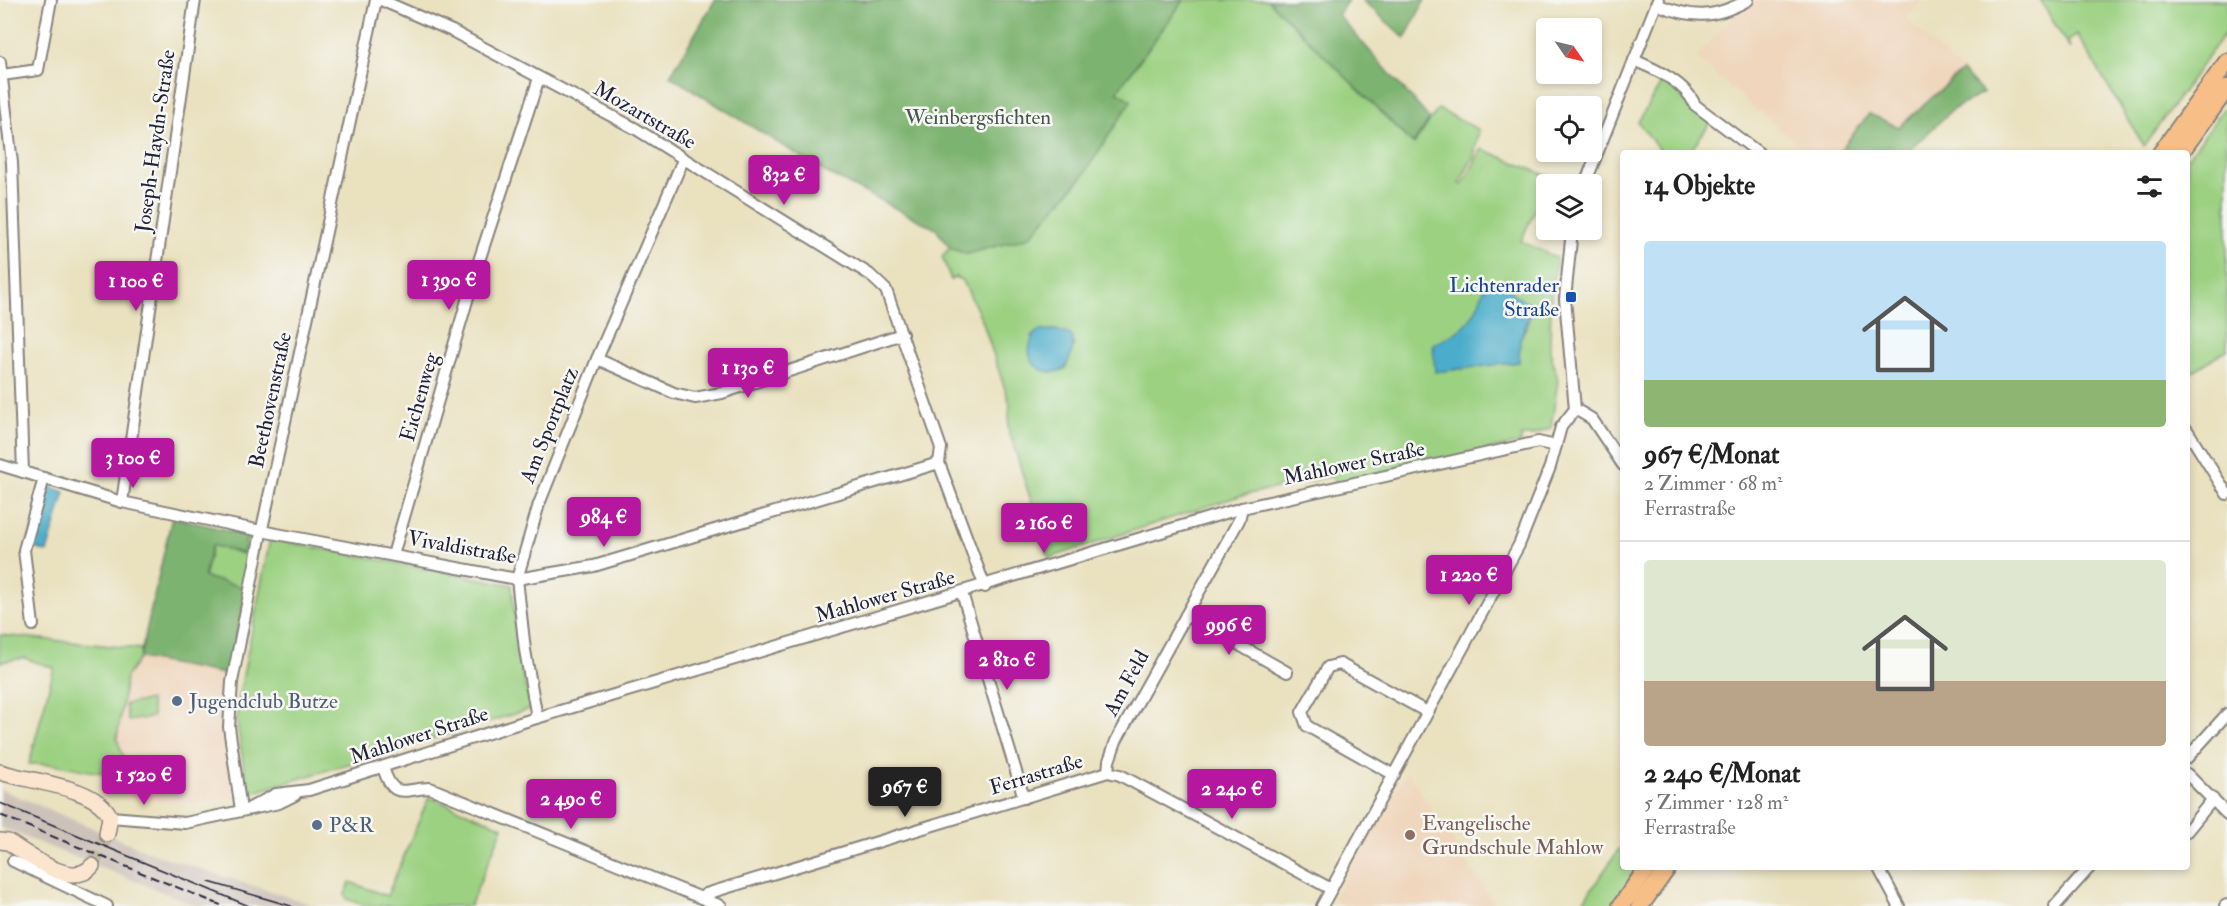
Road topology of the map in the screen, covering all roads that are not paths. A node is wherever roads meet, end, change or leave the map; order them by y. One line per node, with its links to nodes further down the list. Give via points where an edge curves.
1 (51, 0): 9 (street, via 38,70)
2 (195, 0): 29 (street, Joseph-Haydn-Straße)
3 (379, 0): 10 (street, Mozartstraße, via 452,31); 31 (street, Beethovenstraße)
4 (1748, 0): 5 (street, via 1707,16 1692,16)
5 (1657, 2): 6 (street)
6 (1634, 60): 12 (street, via 1656,69 1691,96 1695,105); 16 (street)
7 (0, 62): 9 (street)
8 (2227, 62): 13 (main road)
9 (2, 75): 26 (street, via 12,162)
10 (539, 78): 15 (street, Mozartstraße, via 636,129); 32 (street, Eichenweg, via 476,273)
11 (2227, 88): 14 (main road)
12 (1755, 150)
13 (2164, 150)
14 (2182, 150)
15 (683, 160): 18 (street, Mozartstraße, via 869,274 886,290); 19 (street, Am Sportplatz)
16 (1589, 174)
17 (1570, 240): 20 (street, via 1566,317)
18 (902, 334): 19 (street, via 722,393 695,398); 24 (street, Mozartstraße, via 941,448)
19 (597, 359): 33 (street, Am Sportplatz, via 538,504)
20 (1575, 409): 22 (street, via 1564,420); 23 (street, via 1592,420)
21 (2190, 435): 28 (street)
22 (1556, 446): 30 (street, Mahlower Straße, via 1538,442); 39 (street, via 1519,546)
23 (1620, 461)
24 (939, 463): 33 (street, Vivaldistraße, via 594,566); 34 (street, Mozartstraße)
25 (0, 465): 26 (street, Vivaldistraße)
26 (23, 472): 27 (street, Vivaldistraße)
27 (44, 478): 29 (street, Vivaldistraße); 37 (street, via 24,550)
28 (2227, 494)
29 (122, 502): 31 (street, Vivaldistraße)
30 (1242, 508): 34 (street, Mahlower Straße); 36 (street, Am Feld)
31 (261, 531): 32 (street, Vivaldistraße); 50 (street, Beethovenstraße, via 228,709 232,757)
32 (393, 555): 33 (street, Vivaldistraße)
33 (517, 579): 41 (street, Am Sportplatz)
34 (985, 587): 35 (street, Mahlower Straße)
35 (962, 593): 41 (street, Mahlower Straße); 48 (street)
36 (1186, 615): 38 (street); 45 (street, Am Feld, via 1116,741 1109,761)
37 (33, 625)
38 (1287, 672)
39 (1427, 712): 46 (street); 46 (street, via 1340,664 1328,666 1302,712 1307,726)
40 (2227, 714): 42 (street)
41 (537, 718): 43 (street, Mahlower Straße)
42 (2190, 755)
43 (383, 767): 50 (street, Mahlower Straße, via 301,792 276,794); 63 (street, via 389,784 396,790 430,789)
44 (0, 772): 52 (main road, via 92,796 105,806)
45 (1114, 774): 48 (street, Ferrastraße); 62 (street)
46 (1394, 775): 62 (street)
47 (2190, 777): 49 (street)
48 (1024, 798): 63 (street, Ferrastraße)
49 (2213, 799): 51 (street); 53 (street)
50 (246, 809): 52 (street, Mahlower Straße, via 185,823)
51 (2227, 814)
52 (110, 817): 54 (main road)
53 (2190, 827)
54 (107, 834)
55 (0, 841): 57 (main road, via 62,873 78,874)
56 (13, 861): 64 (street)
57 (92, 866)
58 (1646, 870): 67 (main road)
59 (1666, 870): 68 (main road)
60 (1880, 870): 69 (street)
61 (2087, 870): 70 (street)
62 (1331, 889): 66 (street)
63 (701, 898): 65 (street)
64 (107, 906)
65 (722, 906)
66 (1322, 906)
67 (1621, 906)
68 (1640, 906)
69 (1899, 906)
70 (2055, 906)

